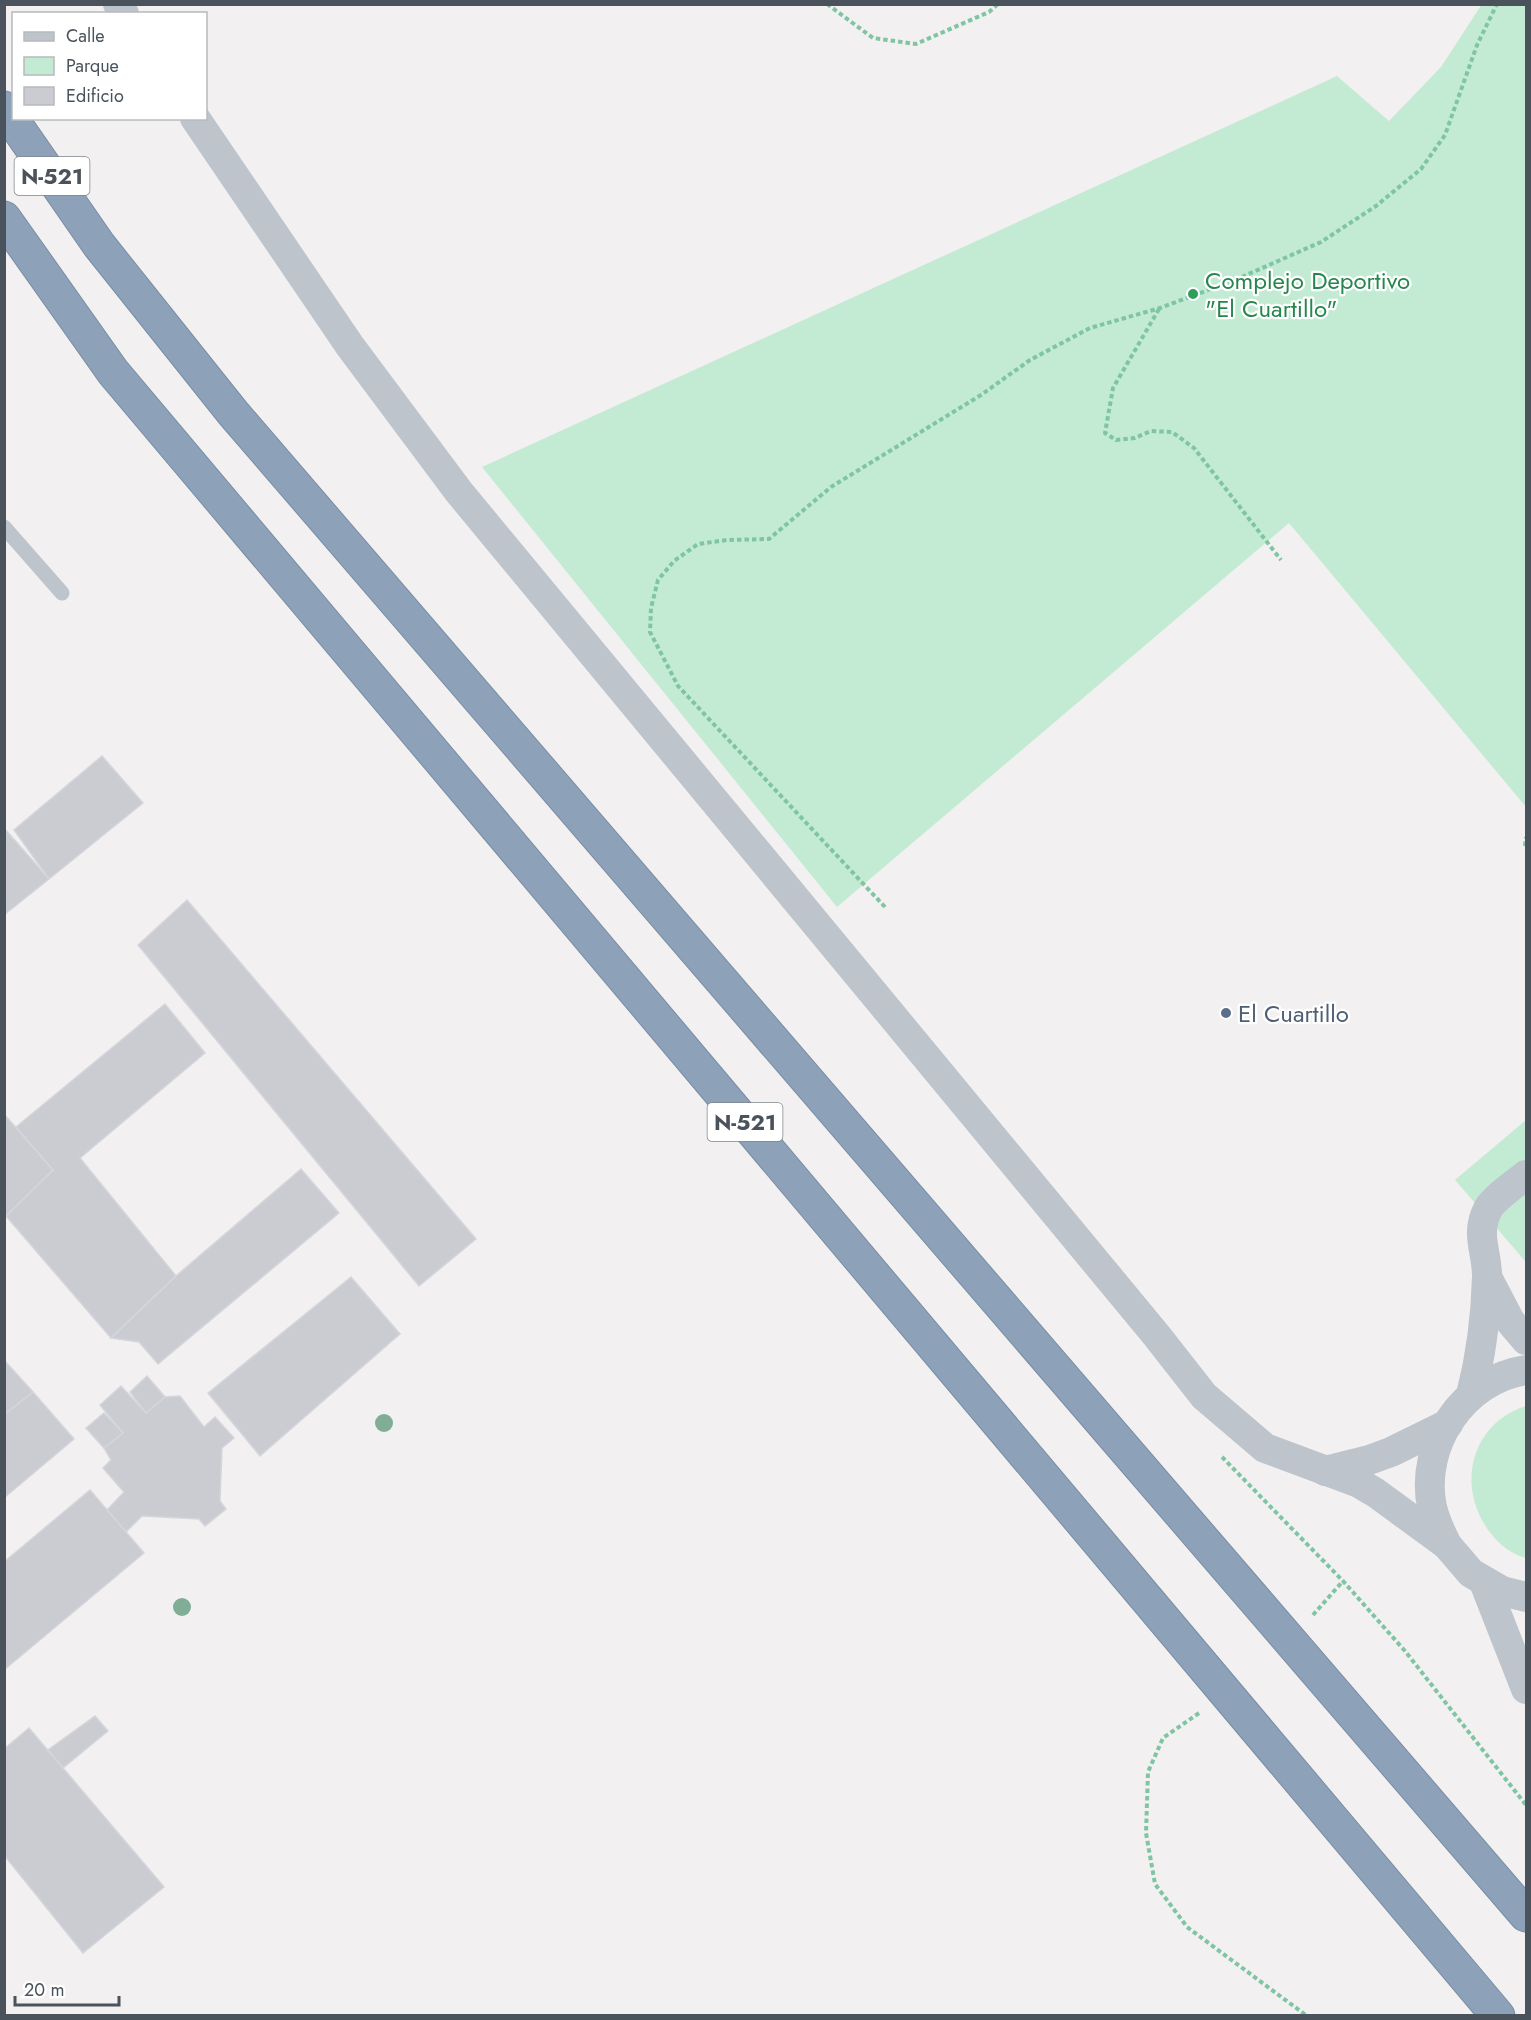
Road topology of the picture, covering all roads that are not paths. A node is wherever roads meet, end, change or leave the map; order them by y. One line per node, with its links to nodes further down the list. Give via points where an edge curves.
1 (12, 120): 17 (highway, N-521, via 99,245 233,413)
2 (196, 120): 12 (street, via 350,346 459,492 1204,1396 1265,1448)
3 (4, 218): 18 (highway, N-521, via 113,372)
4 (7, 534): 5 (lane)
5 (62, 592)
6 (1527, 1175): 7 (street, via 1489,1208 1481,1234)
7 (1487, 1277): 8 (street, via 1510,1321); 10 (street, via 1481,1357)
8 (1527, 1340)
9 (1527, 1370): 10 (street, via 1510,1373)
10 (1471, 1395): 11 (street)
11 (1448, 1424): 12 (street, via 1391,1452); 13 (street, via 1438,1441 1431,1481 1432,1505)
12 (1325, 1471): 13 (street, via 1376,1493)
13 (1447, 1545): 14 (street)
14 (1484, 1582): 15 (street); 16 (street)
15 (1527, 1597)
16 (1527, 1689)
17 (1527, 1915)
18 (1498, 2016)

